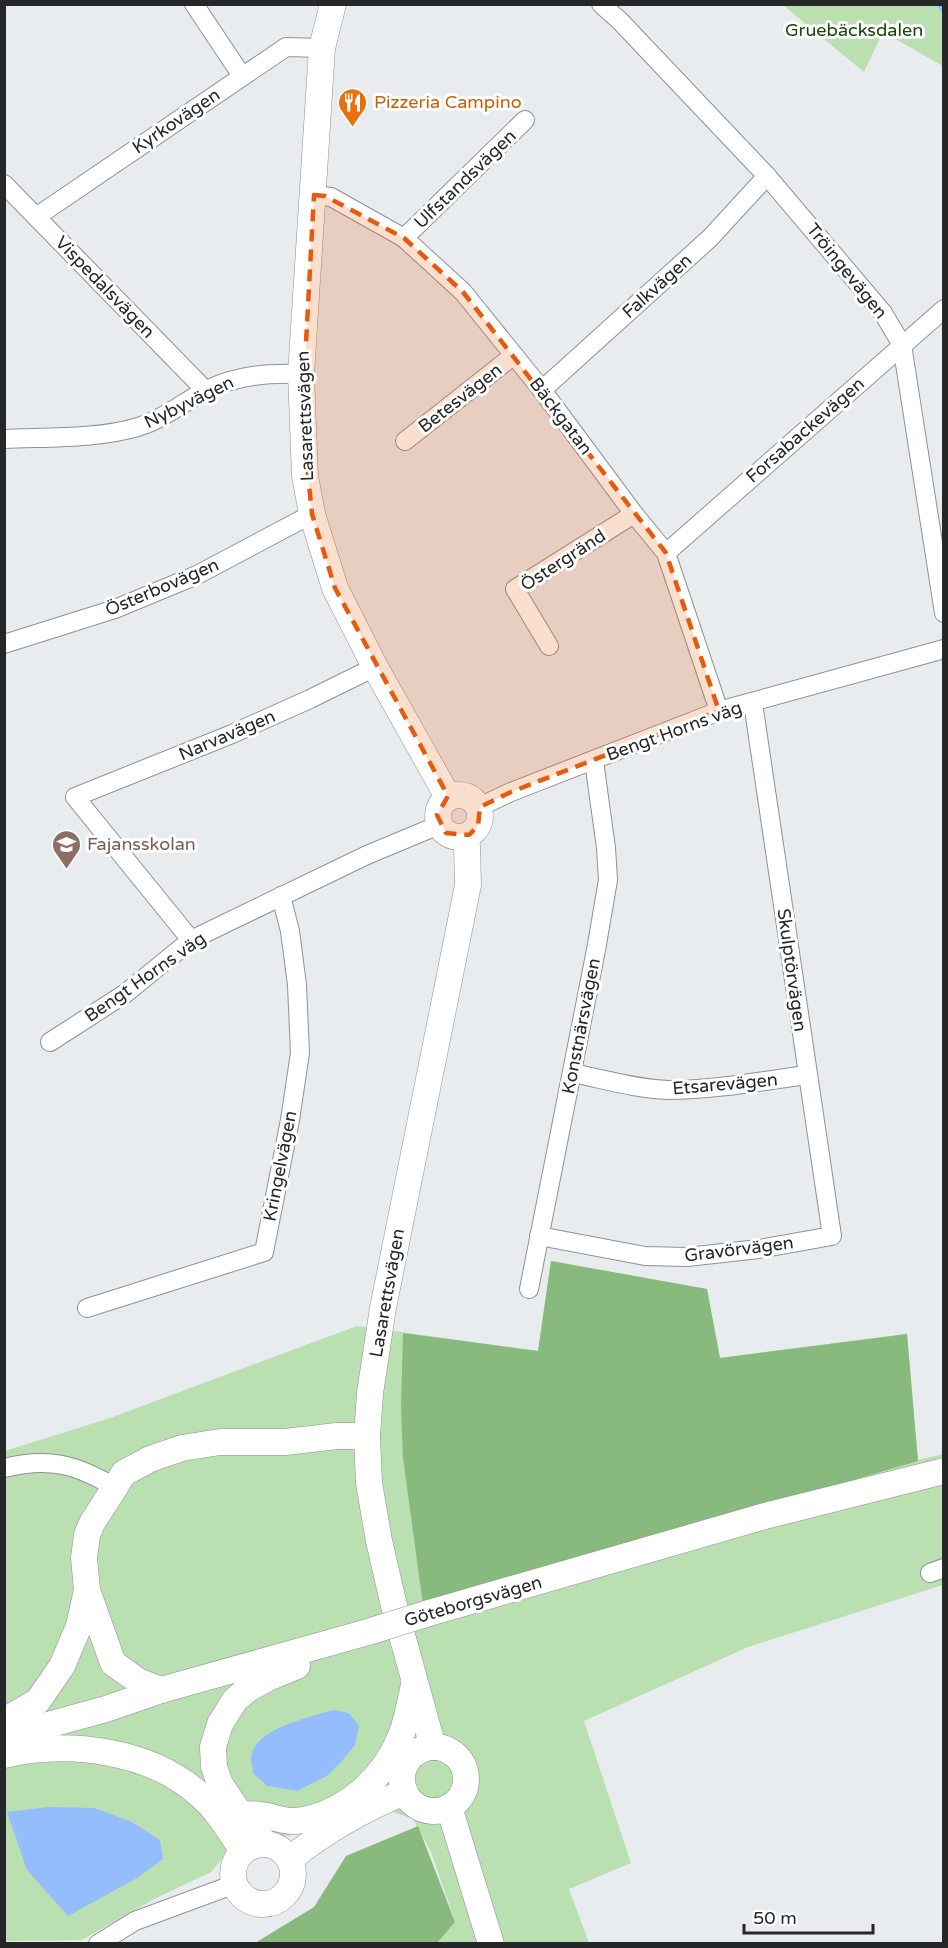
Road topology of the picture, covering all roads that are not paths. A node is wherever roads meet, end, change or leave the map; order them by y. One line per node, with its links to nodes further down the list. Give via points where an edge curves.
1 (194, 4): 5 (street)
2 (333, 4): 4 (street, Lasarettsvägen)
3 (601, 4): 7 (street, Tröingevägen)
4 (322, 48): 5 (street, Kyrkovägen, via 286,47); 9 (street, Lasarettsvägen)
5 (242, 76): 10 (street, Kyrkovägen)
6 (525, 120): 11 (street, Ulfstandsvägen)
7 (767, 176): 13 (street, Tröingevägen, via 883,312); 17 (street, Falkvägen, via 710,238)
8 (4, 184): 10 (street, Vispedalsvägen)
9 (314, 195): 11 (street, Bäckgatan, via 331,197); 15 (street, Lasarettsvägen)
10 (36, 217): 16 (street, Vispedalsvägen)
11 (404, 238): 14 (street, Bäckgatan, via 463,292)
12 (944, 309): 13 (street, Forsabackevägen)
13 (902, 345): 22 (street, Forsabackevägen); 23 (street, Tröingevägen)
14 (514, 355): 17 (street, Bäckgatan); 19 (street, Betesvägen)
15 (301, 374): 16 (street, Nybyvägen, via 240,377); 20 (street, Lasarettsvägen, via 305,476)
16 (206, 390): 18 (street, Nybyvägen, via 166,416 136,428 66,437)
17 (542, 390): 21 (street, Bäckgatan)
18 (4, 439)
19 (405, 441)
20 (312, 514): 24 (street, Österbovägen, via 196,575 115,609); 27 (street, Lasarettsvägen, via 335,588)
21 (634, 514): 22 (street, Bäckgatan); 25 (street, Östergränd, via 515,589)
22 (666, 553): 29 (street, Bäckgatan)
23 (944, 612)
24 (4, 644)
25 (549, 646)
26 (944, 649): 28 (street, Bengt Horns väg)
27 (375, 667): 31 (street, Lasarettsvägen); 36 (street, Narvavägen, via 232,734 75,797)
28 (753, 703): 29 (street, Bengt Horns väg); 39 (street, Skulptörvägen)
29 (719, 711): 30 (street, Bengt Horns väg)
30 (594, 761): 32 (street, Bengt Horns väg); 38 (street, Konstnärsvägen, via 608,880)
31 (448, 797): 32 (street, via 468,797); 33 (street, via 439,807)
32 (478, 807): 34 (street, via 478,826)
33 (439, 825): 34 (street, via 449,835); 35 (street, Bengt Horns väg)
34 (464, 837): 44 (street, Lasarettsvägen, via 468,885 383,1308)
35 (281, 896): 36 (street, Bengt Horns väg); 43 (street, Kringelvägen, via 297,985 300,1053 264,1252)
36 (191, 940): 37 (street, Bengt Horns väg, via 130,990)
37 (50, 1042)
38 (572, 1073): 39 (street, Etsarevägen, via 667,1090); 40 (street, Konstnärsvägen)
39 (807, 1075): 41 (street, Skulptörvägen)
40 (539, 1236): 41 (street, Gravörvägen, via 645,1256 687,1257); 42 (street, Konstnärsvägen)
41 (832, 1236)
42 (529, 1289)
43 (87, 1308)
44 (367, 1436): 47 (street, via 220,1442 182,1448 124,1473); 50 (street, Lasarettsvägen, via 369,1482 379,1541)
45 (4, 1468): 47 (street, via 60,1463 79,1468)
46 (944, 1471): 49 (street, Göteborgsvägen, bridge, via 765,1516 483,1598 430,1621)
47 (114, 1487): 48 (street, via 87,1535)
48 (87, 1590): 51 (street, via 113,1663 138,1681); 52 (street, via 79,1626 62,1666 38,1701)
49 (370, 1638): 51 (street, Göteborgsvägen); 58 (street, via 268,1678 248,1689 230,1707 214,1739 213,1767)
50 (415, 1682): 54 (street, Lasarettsvägen); 58 (street, via 403,1730 390,1758 348,1802 319,1816 293,1821)
51 (161, 1690): 53 (street, Göteborgsvägen)
52 (4, 1721)
53 (4, 1737)
54 (433, 1747): 56 (street, via 419,1751 406,1764 402,1777); 57 (street, via 452,1752 465,1773 463,1792)
55 (4, 1755): 60 (street, via 75,1749 153,1766 201,1796)
56 (405, 1792): 57 (street, via 422,1808 434,1811); 61 (street, via 334,1827)
57 (449, 1807): 64 (street)
58 (242, 1814): 59 (street, via 252,1832)
59 (267, 1844): 60 (street); 61 (street, via 284,1851)
60 (243, 1851): 62 (street, via 234,1866)
61 (290, 1859): 62 (street, via 294,1869 292,1884 273,1903 250,1901)
62 (235, 1884): 63 (street, via 135,1921)
63 (98, 1944)
64 (491, 1944)

